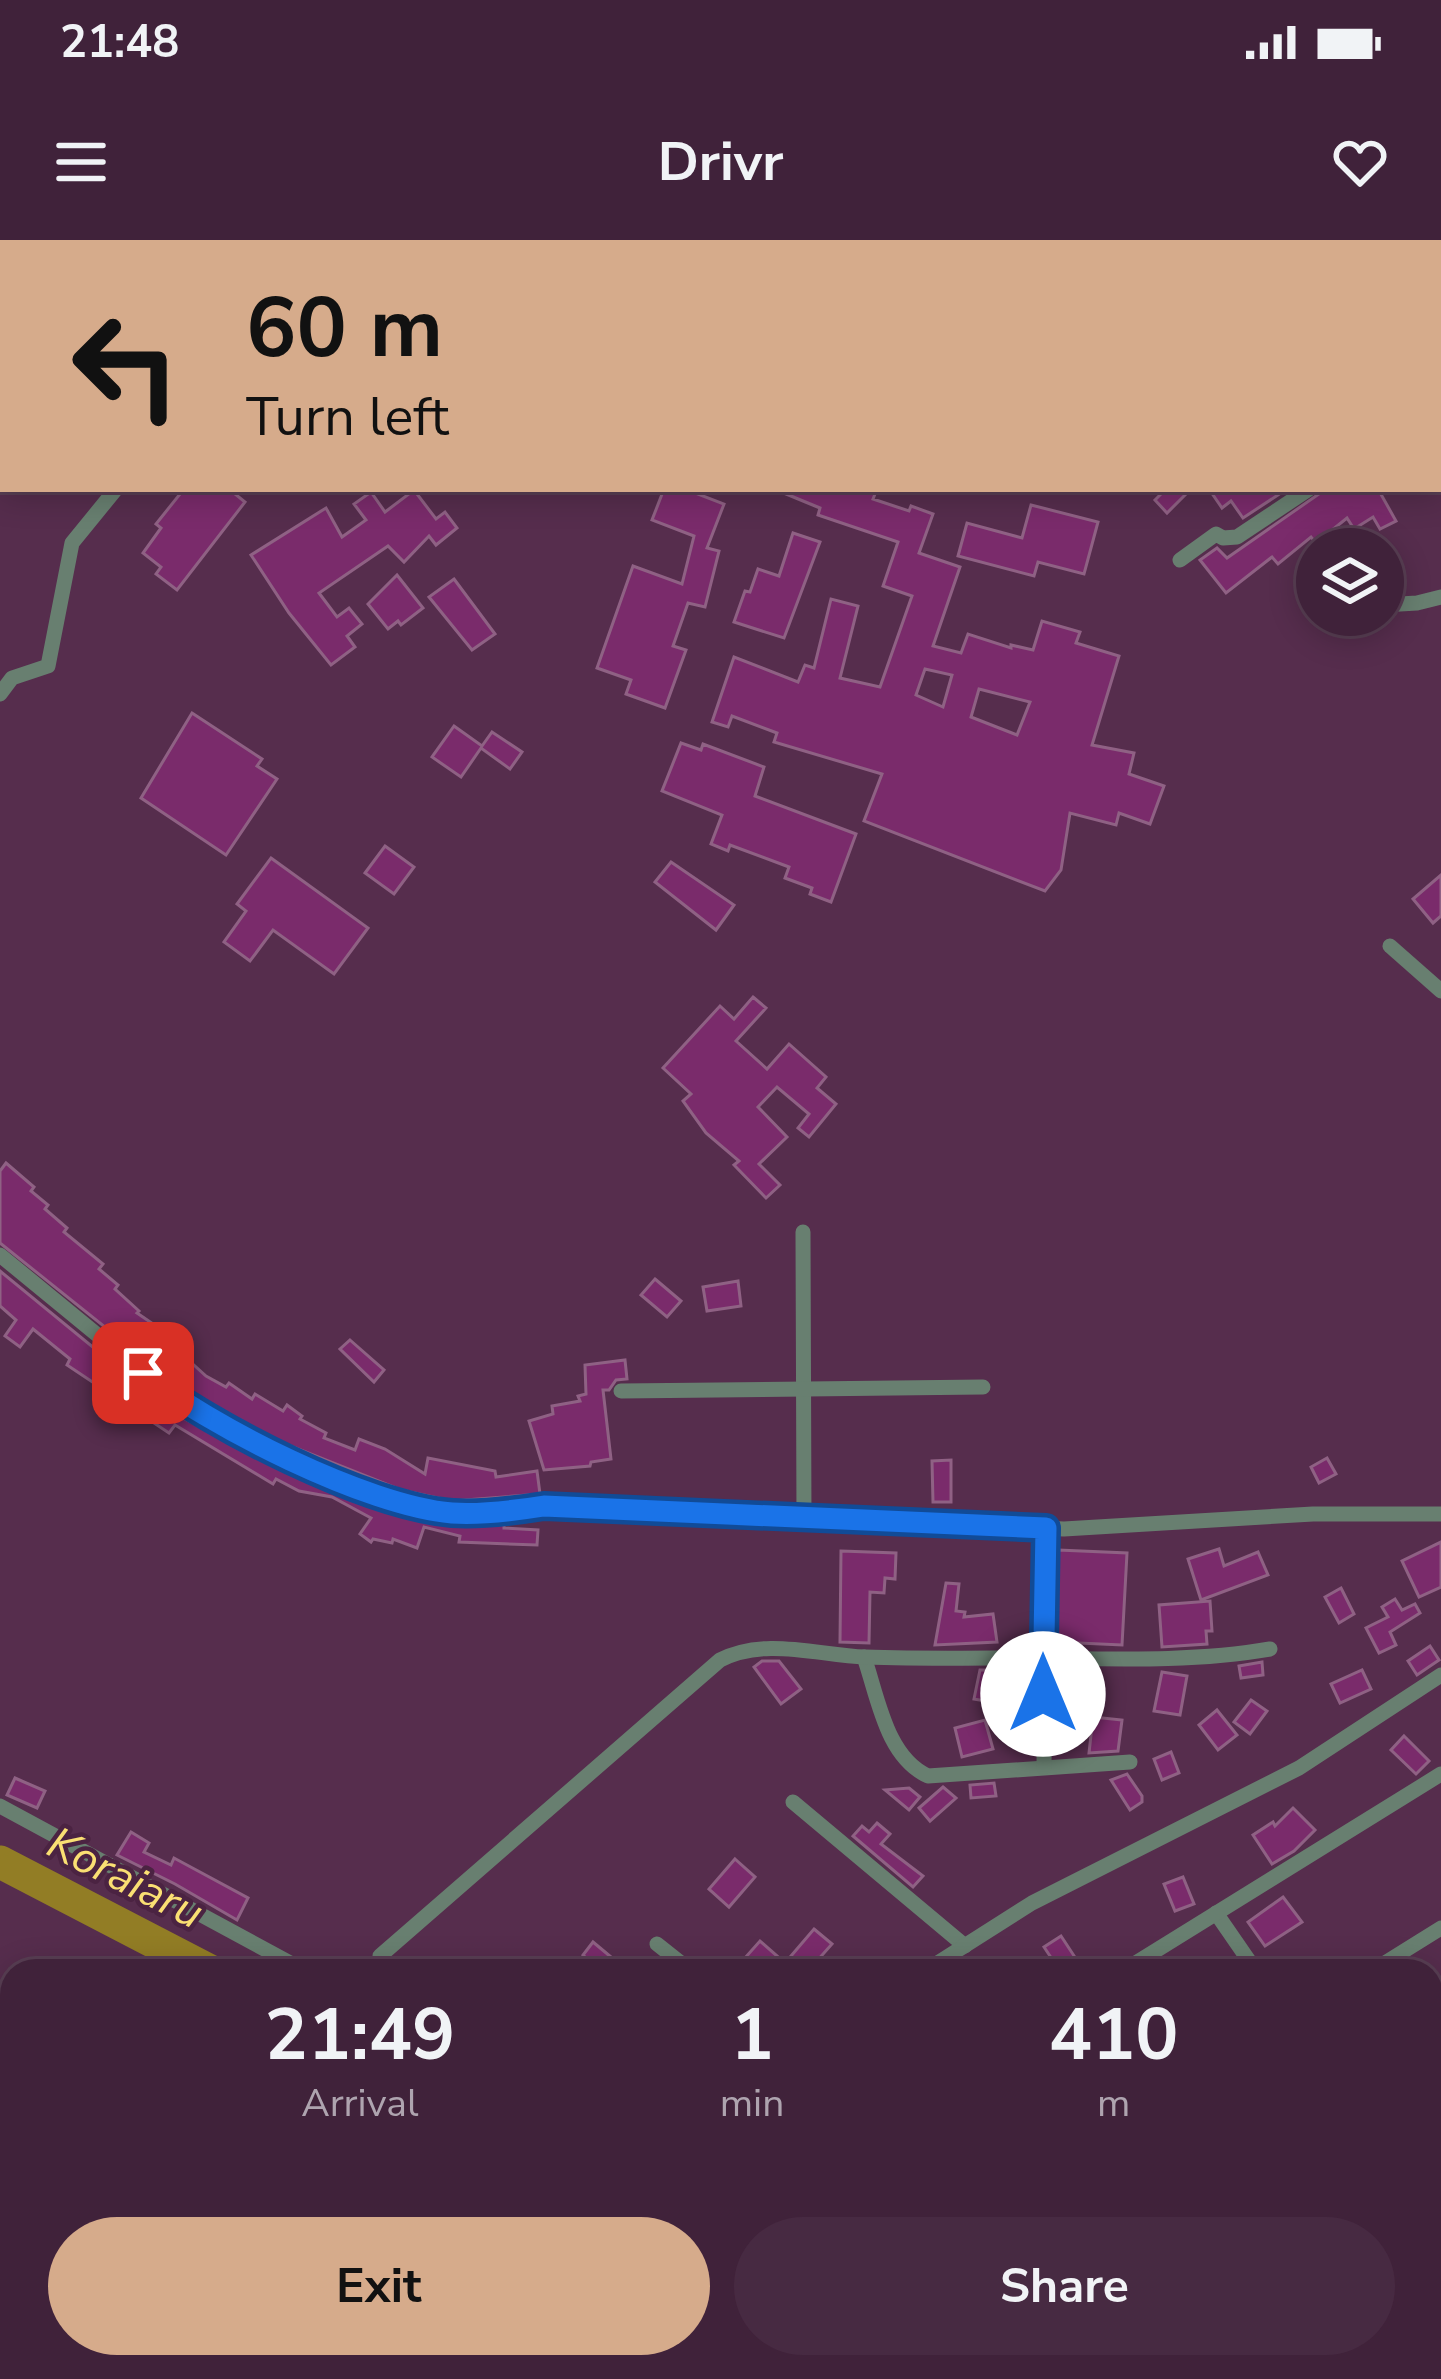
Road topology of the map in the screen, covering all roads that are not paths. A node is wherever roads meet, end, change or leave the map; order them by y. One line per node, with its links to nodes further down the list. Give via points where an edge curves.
1 (114, 492): 6 (street, via 72,543 48,666 13,678)
2 (1304, 492): 3 (street, via 1237,537 1216,534)
3 (1180, 560)
4 (1441, 597): 5 (street)
5 (1404, 604)
6 (0, 694)
7 (1390, 946): 8 (street)
8 (1441, 991)
9 (803, 1232): 12 (street)
10 (0, 1255): 15 (street, via 179,1402 278,1454 398,1502 451,1513 544,1506)
11 (983, 1387): 12 (street)
12 (804, 1389): 13 (street); 15 (street)
13 (621, 1391)
14 (1441, 1514): 16 (street)
15 (804, 1519): 16 (street)
16 (1046, 1528): 19 (street)
17 (1270, 1649): 19 (street)
18 (864, 1657): 19 (street); 22 (street, via 897,1750 917,1771 941,1778); 30 (street, via 762,1647 720,1660)
19 (1042, 1658): 22 (street)
20 (1441, 1675): 29 (street, via 1299,1768 1032,1903)
21 (1130, 1762): 22 (street)
22 (1044, 1767)
23 (1441, 1774): 26 (street)
24 (793, 1802): 29 (street)
25 (0, 1806): 31 (street)
26 (1216, 1913): 34 (street); 35 (street)
27 (1441, 1928): 36 (street)
28 (657, 1944): 32 (street)
29 (965, 1946): 33 (street)
30 (380, 1956)
31 (283, 1959)
32 (676, 1959)
33 (944, 1959)
34 (1143, 1959)
35 (1248, 1959)
36 (1391, 1959)

